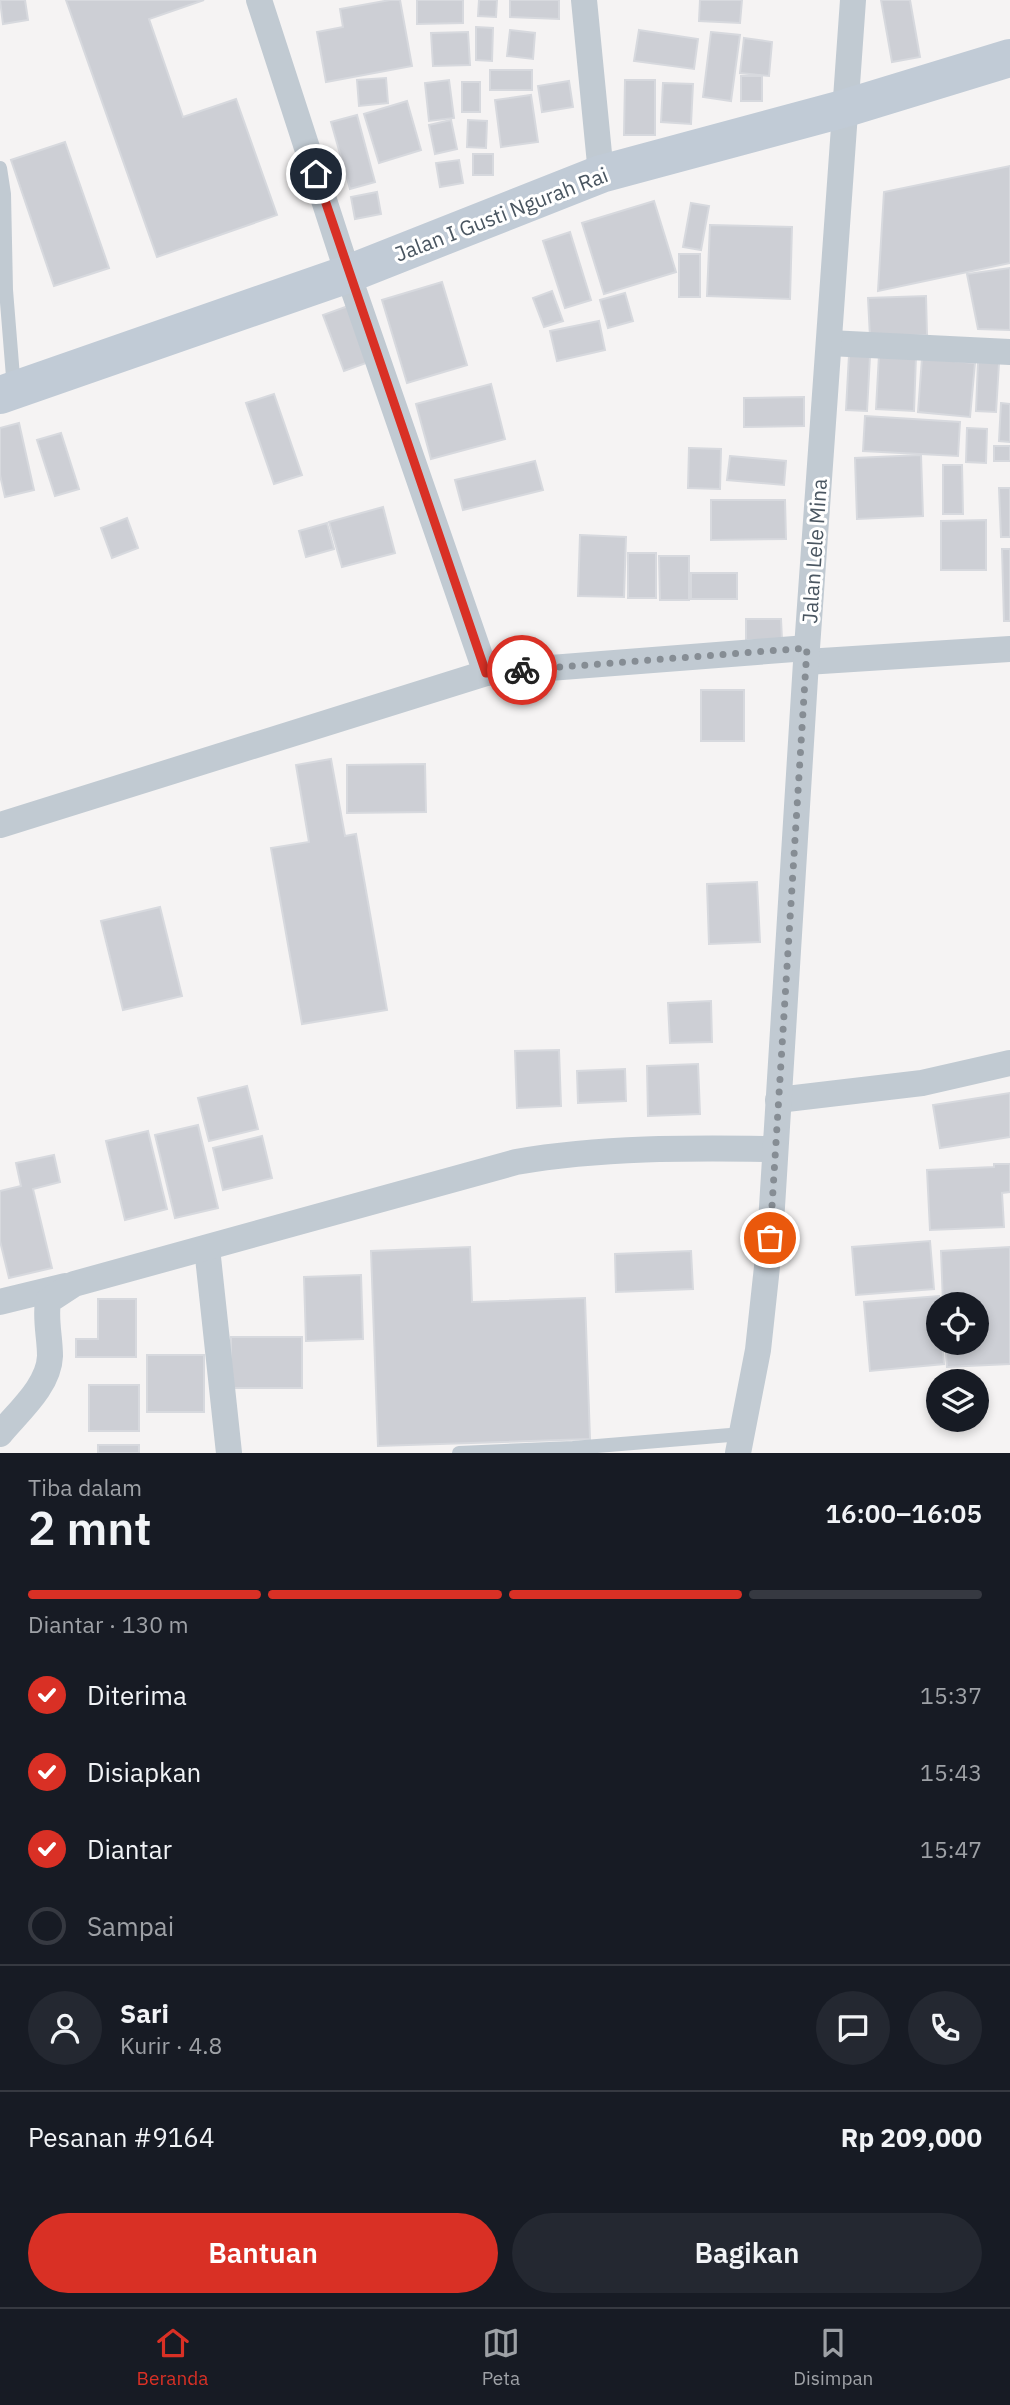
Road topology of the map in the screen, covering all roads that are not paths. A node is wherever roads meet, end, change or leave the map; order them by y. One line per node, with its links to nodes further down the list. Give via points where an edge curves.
1 (259, 0): 8 (street)
2 (584, 0): 7 (street)
3 (853, 0): 5 (street, Jalan Lele Mina)
4 (1010, 58): 5 (main road, Jalan I Gusti Ngurah Rai)
5 (846, 108): 7 (main road, Jalan I Gusti Ngurah Rai); 9 (street, Jalan Lele Mina)
6 (0, 168): 11 (lane)
7 (601, 174): 8 (main road, Jalan I Gusti Ngurah Rai)
8 (348, 274): 11 (main road, Jalan I Gusti Ngurah Rai); 14 (street)
9 (828, 343): 10 (street); 13 (street, Jalan Lele Mina)
10 (1010, 352)
11 (7, 393)
12 (1010, 649): 13 (street)
13 (806, 655): 14 (street); 17 (street, Jalan Lele Mina)
14 (486, 673): 15 (street)
15 (0, 825)
16 (1010, 1063): 17 (street, via 922,1083)
17 (778, 1100): 18 (street, Jalan Lele Mina)
18 (775, 1149): 19 (street, via 560,1154 516,1162); 23 (street, Jalan Lele Mina, via 758,1350)
19 (207, 1248): 20 (street); 24 (street)
20 (74, 1284): 21 (street); 22 (street, via 48,1301 47,1374)
21 (0, 1302)
22 (0, 1434)
23 (740, 1443): 25 (lane)
24 (229, 1453)
25 (459, 1453)

